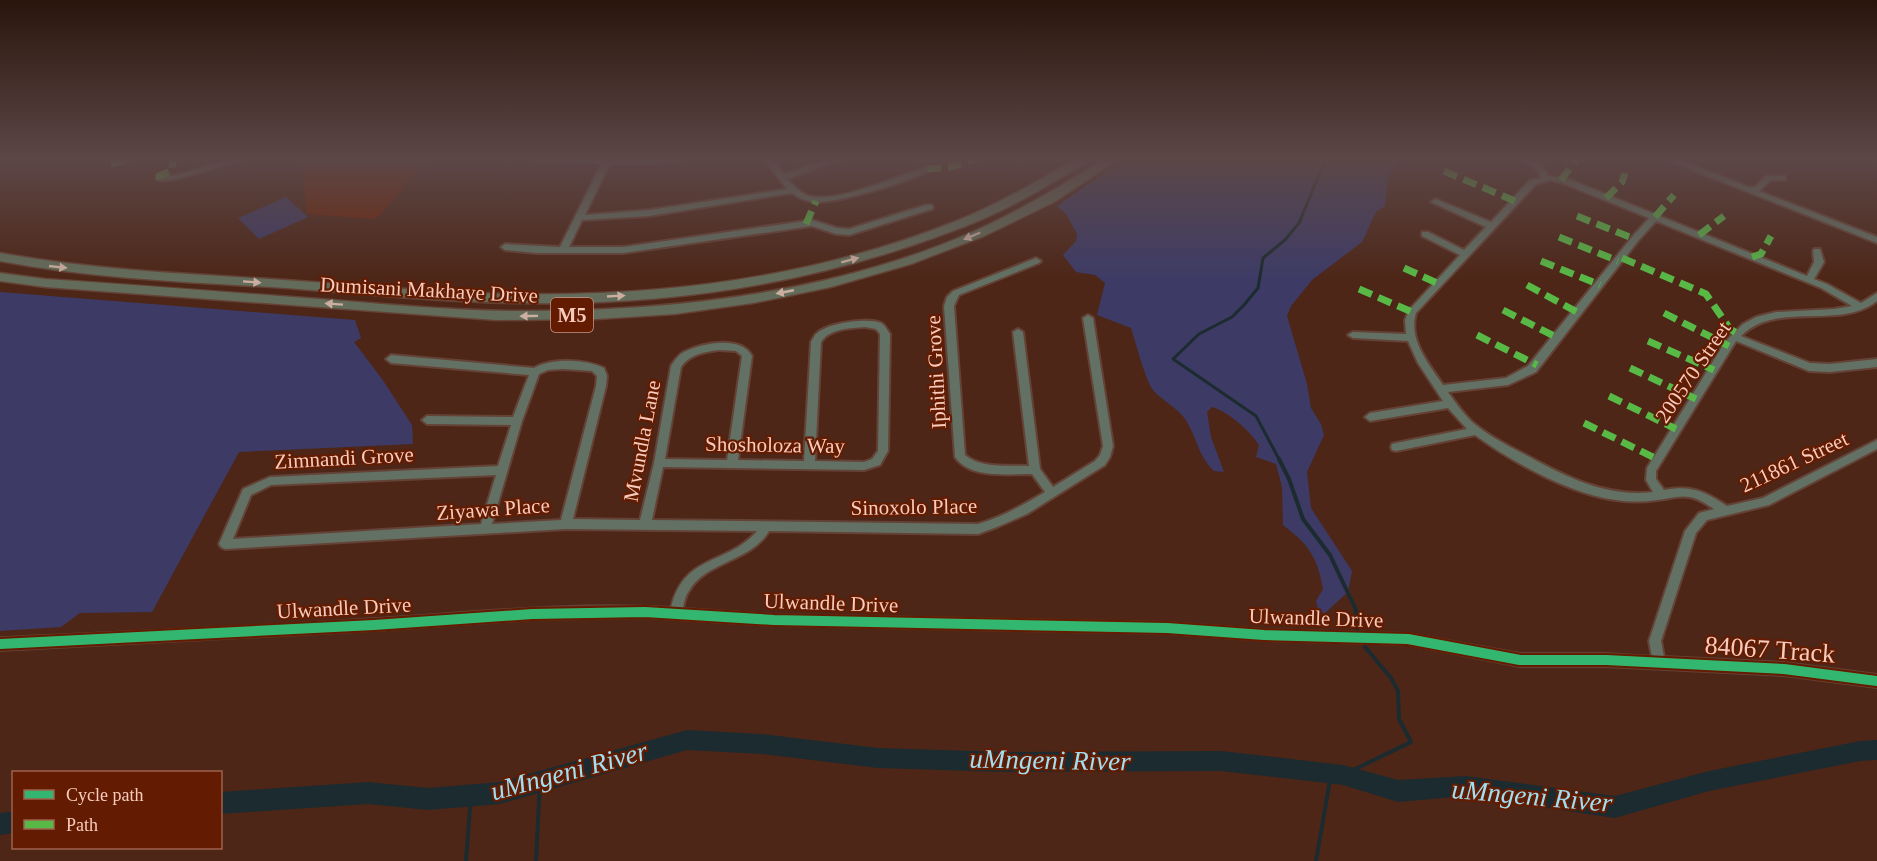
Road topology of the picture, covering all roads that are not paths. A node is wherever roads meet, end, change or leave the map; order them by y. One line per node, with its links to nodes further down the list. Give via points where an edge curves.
1 (589, 198): 13 (street)
2 (742, 198): 13 (street, via 649,213)
3 (805, 198): 4 (street)
4 (834, 198)
5 (1016, 198): 21 (main road, Dumisani Makhaye Drive / M5, one-way to 5, via 81,269 484,298 559,299 680,291 790,274 906,243)
6 (1051, 198): 23 (main road, Dumisani Makhaye Drive / M5, one-way to 23, via 967,238 905,261 798,289 659,310 548,316 464,314)
7 (1518, 198): 14 (street)
8 (1607, 198): 12 (street)
9 (1770, 198): 16 (street)
10 (1435, 202): 14 (street)
11 (929, 207): 18 (street, via 849,232 806,224 633,249)
12 (1654, 217): 24 (street); 35 (street, via 1532,369 1508,381)
13 (579, 218): 18 (street)
14 (1492, 226): 20 (street)
15 (1425, 234): 20 (street)
16 (1877, 240)
17 (505, 248): 18 (street)
18 (563, 250)
19 (1817, 251): 24 (street, via 1820,262)
20 (1464, 254): 31 (street, via 1412,312)
21 (0, 257)
22 (1036, 261): 47 (street, Iphithi Grove, via 956,293 950,306 960,457 979,468)
23 (0, 277)
24 (1809, 280): 26 (street)
25 (1877, 296): 26 (street, 200570 Street)
26 (1861, 307): 30 (street, 200570 Street, via 1765,319 1745,326)
27 (1088, 318): 48 (street, Sinoxolo Place, via 1107,454 1093,468)
28 (1018, 332): 47 (street)
29 (1353, 335): 31 (street)
30 (1736, 337): 33 (street, via 1809,367); 49 (street, 200570 Street, via 1651,471 1651,480)
31 (1412, 338): 35 (street)
32 (391, 359): 34 (street)
33 (1877, 363)
34 (535, 372): 39 (street); 51 (street, via 551,366 583,367 600,371 602,376)
35 (1442, 389): 36 (street)
36 (1450, 404): 37 (street); 40 (street)
37 (1370, 417)
38 (427, 420): 39 (street)
39 (517, 421): 46 (street)
40 (1476, 431): 42 (street); 49 (street, via 1579,487 1623,497)
41 (1877, 444): 50 (street, 211861 Street, via 1765,502)
42 (1396, 447)
43 (659, 463): 44 (street, Shosholoza Way); 44 (street, Mvundla Lane, via 676,366 681,357 733,345 747,356); 52 (street, Mvundla Lane)
44 (732, 463): 45 (street, Shosholoza Way)
45 (808, 464): 45 (street, Shosholoza Way, via 864,466 880,459 884,451 885,334 879,326 831,330 819,336)
46 (503, 470): 54 (street); 55 (street, Zimnandi Grove, via 270,481 247,492)
47 (1035, 470): 48 (street)
48 (1051, 492): 53 (street, Sinoxolo Place, via 978,529)
49 (1661, 495): 50 (street, via 1693,492)
50 (1725, 511): 58 (street, via 1703,516 1691,531 1655,641)
51 (566, 524): 52 (street, Ziyawa Place); 54 (street, Ziyawa Place)
52 (645, 525): 53 (street, Ziyawa Place)
53 (765, 527): 56 (street, via 751,543 689,580)
54 (485, 529): 55 (street, Ziyawa Place)
55 (225, 544)
56 (676, 613): 57 (street, Ulwandle Drive, via 544,613); 58 (street, Ulwandle Drive, via 797,621 1167,628 1408,639 1520,660)
57 (0, 644)
58 (1659, 662): 59 (street, 84067 Track, via 1796,670)
59 (1877, 681)

